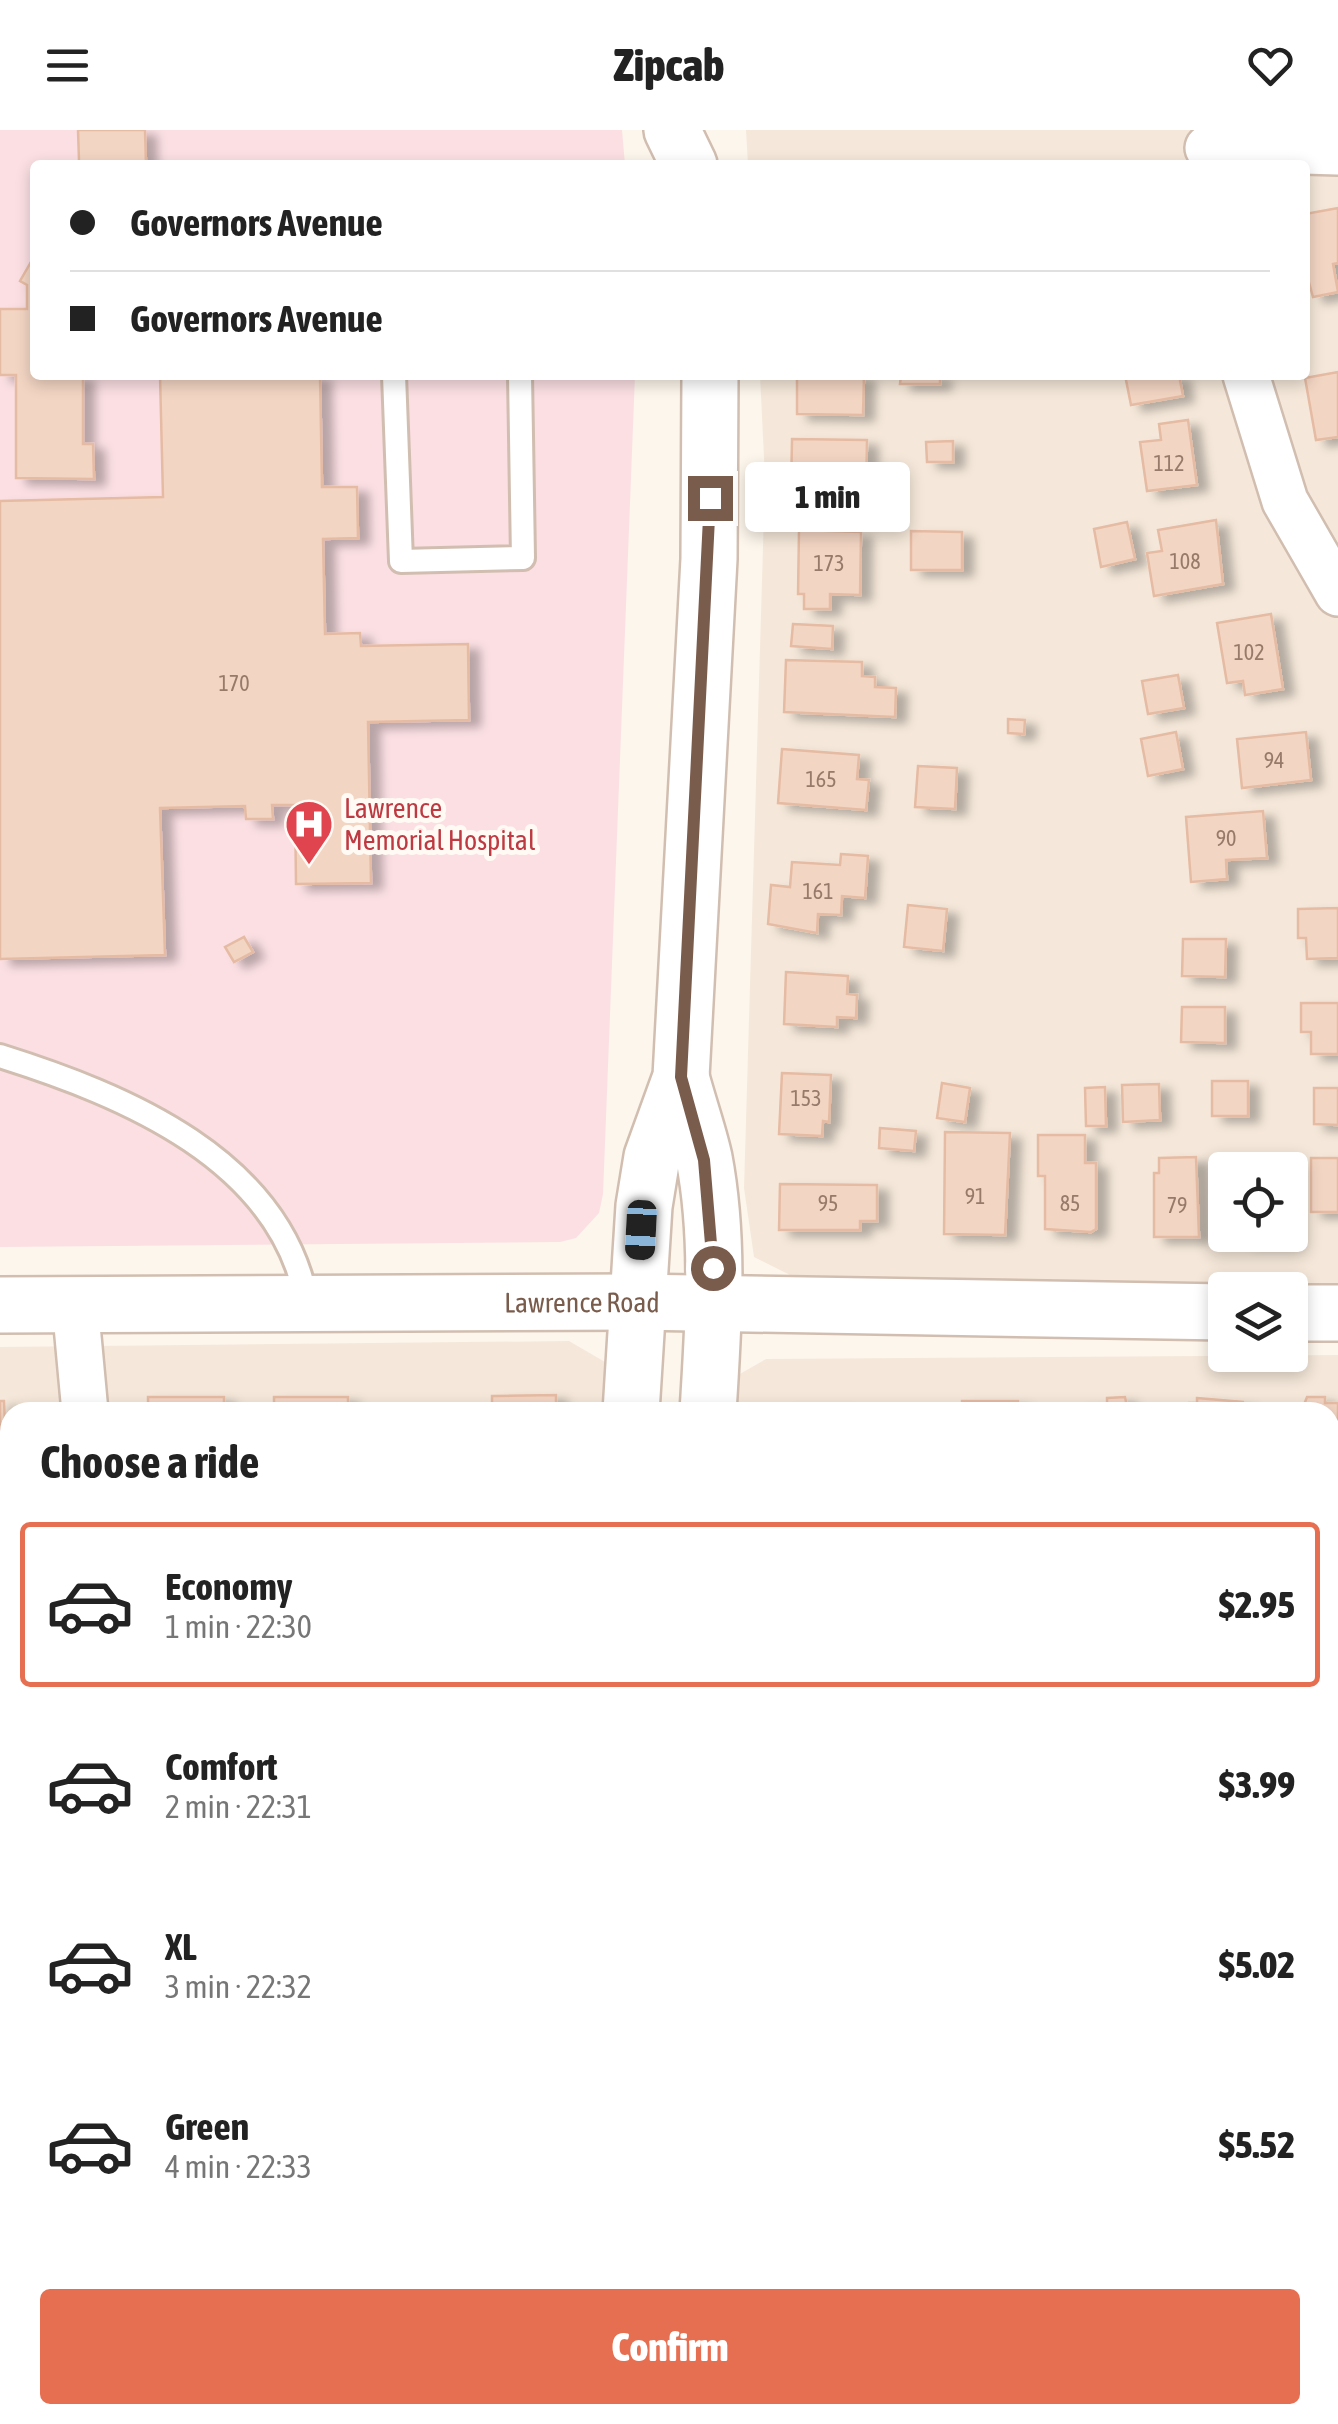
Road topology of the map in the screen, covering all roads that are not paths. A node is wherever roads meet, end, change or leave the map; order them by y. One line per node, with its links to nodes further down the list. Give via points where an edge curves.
1 (672, 130): 5 (street)
2 (714, 130): 6 (street)
3 (1208, 148): 4 (street)
4 (1338, 152)
5 (686, 160)
6 (707, 160)
7 (394, 380): 8 (lane, via 402,561 523,558)
8 (520, 380)
9 (710, 380): 13 (street, via 709,559)
10 (1247, 380): 11 (street, via 1278,486)
11 (1338, 594)
12 (0, 1056): 15 (lane, via 118,1096 216,1161 294,1251)
13 (681, 1077): 14 (street, via 652,1157); 18 (street, via 704,1160)
14 (637, 1302): 15 (street, Lawrence Road); 18 (street, Lawrence Road); 23 (street)
15 (307, 1303): 16 (street, Lawrence Road)
16 (75, 1304): 17 (street, Lawrence Road); 22 (street)
17 (0, 1305)
18 (715, 1306): 19 (street, Lawrence Road); 24 (street)
19 (1208, 1312)
20 (1308, 1313): 21 (street)
21 (1338, 1313)
22 (83, 1402)
23 (632, 1402)
24 (709, 1402)

